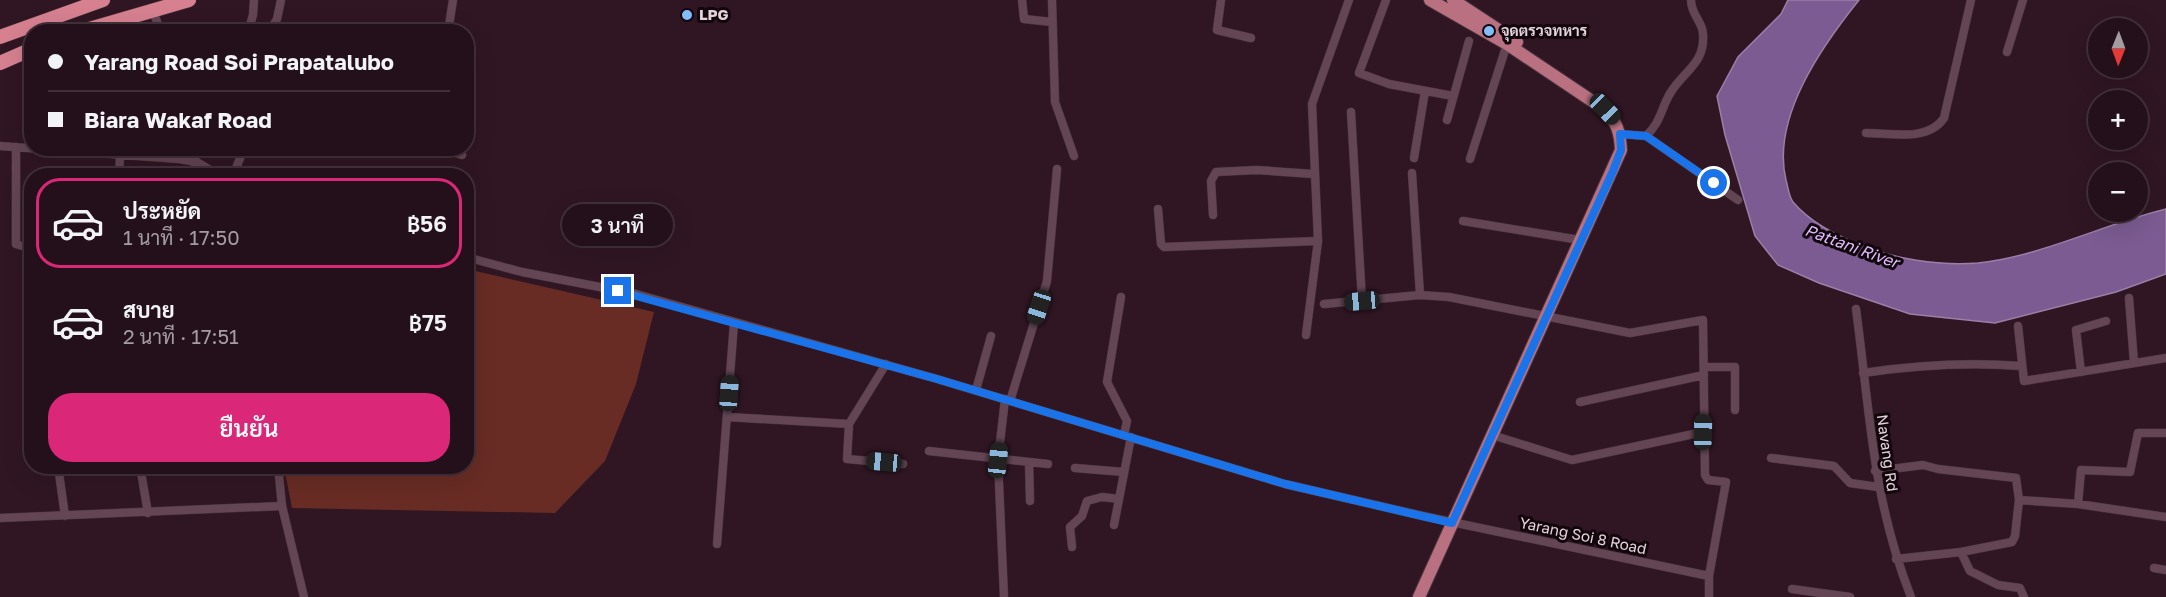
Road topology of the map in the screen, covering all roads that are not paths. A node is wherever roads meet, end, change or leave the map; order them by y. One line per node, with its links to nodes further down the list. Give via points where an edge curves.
1 (103, 0): 18 (highway)
2 (189, 0): 16 (highway)
3 (254, 0): 21 (street)
4 (281, 0): 22 (street)
5 (453, 0): 23 (street)
6 (1022, 0): 17 (street, via 1024,19)
7 (1052, 0): 17 (street)
8 (1221, 0): 26 (street, via 1216,30)
9 (1349, 0): 54 (street, via 1312,104)
10 (1386, 0): 33 (street, via 1359,73)
11 (1430, 0): 28 (main road)
12 (1691, 0): 39 (street, via 1704,35 1699,58 1674,88 1657,125)
13 (1971, 0): 37 (street, via 1944,118 1937,128 1923,134)
14 (2023, 0): 29 (street)
15 (1459, 2): 32 (main road, via 1539,56)
16 (152, 9): 19 (highway); 20 (street)
17 (1052, 22): 45 (street, via 1055,102)
18 (36, 24)
19 (104, 24)
20 (158, 24)
21 (250, 24)
22 (274, 24)
23 (449, 24)
24 (24, 28): 25 (highway)
25 (0, 37)
26 (1251, 38)
27 (1469, 41): 34 (street)
28 (1507, 44): 32 (main road); 47 (street)
29 (2007, 51)
30 (24, 52): 31 (highway)
31 (0, 63)
32 (1564, 81): 38 (main road, via 1605,109)
33 (1425, 91): 34 (street); 46 (street)
34 (1453, 96): 36 (street)
35 (1351, 112): 66 (street)
36 (1447, 120)
37 (1866, 133)
38 (1620, 134): 39 (street); 59 (main road, via 1621,150)
39 (1646, 136): 55 (street)
40 (0, 146): 41 (street)
41 (16, 147): 42 (street); 61 (street, via 16,244)
42 (24, 148)
43 (120, 156): 48 (street); 49 (street)
44 (196, 156): 48 (street)
45 (1074, 156)
46 (1414, 158)
47 (1470, 159)
48 (196, 162): 50 (street); 51 (street)
49 (119, 168)
50 (196, 168)
51 (206, 168)
52 (1057, 169): 83 (street, via 1047,281)
53 (1412, 173): 63 (street)
54 (1313, 174): 57 (street, via 1216,172 1211,181); 60 (street)
55 (1738, 200)
56 (1158, 209): 60 (street, via 1164,247)
57 (1213, 215)
58 (1463, 220): 59 (street)
59 (1580, 240): 69 (main road)
60 (1318, 241): 73 (street)
61 (24, 246)
62 (474, 259): 71 (street, Yarang Soi 8 Road, via 636,294)
63 (1420, 295): 66 (street); 69 (street)
64 (1121, 297): 91 (street, via 1107,382 1127,421)
65 (2128, 298): 76 (street)
66 (1362, 301): 67 (street)
67 (1324, 304)
68 (1856, 309): 81 (street, Navang Rd)
69 (1546, 315): 79 (street, via 1630,333 1702,320); 90 (main road)
70 (2106, 321): 80 (street, via 2076,330)
71 (734, 323): 77 (street, Yarang Soi 8 Road); 86 (street)
72 (2018, 326): 78 (street)
73 (1306, 335)
74 (991, 336): 82 (street)
75 (2166, 358): 76 (street)
76 (2134, 363): 80 (street)
77 (886, 364): 82 (street, Yarang Soi 8 Road); 87 (street)
78 (2021, 366): 80 (street, via 2024,381); 81 (street, via 1926,364)
79 (1704, 371): 84 (street); 85 (street, via 1735,367); 88 (street)
80 (2081, 372)
81 (1863, 373): 99 (street, Navang Rd)
82 (976, 390): 83 (street, Yarang Soi 8 Road)
83 (1008, 400): 91 (street, Yarang Soi 8 Road); 94 (street)
84 (1580, 402)
85 (1735, 410)
86 (727, 417): 87 (street); 116 (street)
87 (849, 424): 96 (street, via 847,459)
88 (1703, 432): 90 (street, via 1572,460); 122 (street, via 1705,478 1726,482)
89 (2166, 433): 108 (street, via 2138,433 2130,472 2081,470)
90 (1492, 435): 114 (main road)
91 (1128, 436): 100 (street); 114 (street, Yarang Soi 8 Road, via 1285,484)
92 (929, 451): 94 (street)
93 (1771, 458): 104 (street, via 1834,466 1850,483)
94 (998, 460): 95 (street); 125 (street)
95 (1029, 462): 97 (street); 107 (street)
96 (903, 464)
97 (1048, 464)
98 (1075, 468): 100 (street)
99 (1875, 471): 104 (street, Navang Rd); 106 (street, via 1923,465 2016,478)
100 (1124, 472): 105 (street)
101 (59, 474): 111 (street)
102 (141, 474): 110 (street)
103 (279, 474): 109 (street)
104 (1878, 487): 119 (street, Navang Rd)
105 (1119, 499): 115 (street); 117 (street, via 1102,497 1087,501 1082,516 1070,527)
106 (2019, 500): 108 (street); 118 (street, via 2012,542)
107 (1030, 501)
108 (2078, 504): 112 (street)
109 (282, 506): 110 (street); 124 (street)
110 (148, 513): 111 (street)
111 (66, 516): 113 (street)
112 (2166, 517)
113 (0, 518)
114 (1452, 523): 122 (street, Yarang Soi 8 Road); 126 (main road)
115 (1114, 525)
116 (717, 544)
117 (1072, 547)
118 (1961, 552): 119 (street); 130 (street, via 1970,571 1998,585 2020,588)
119 (1896, 559): 129 (street, Navang Rd)
120 (2154, 568): 121 (street)
121 (2166, 570)
122 (1710, 576): 127 (street)
123 (1792, 589): 128 (street)
124 (304, 597)
125 (1004, 597)
126 (1419, 597)
127 (1709, 597)
128 (1850, 597)
129 (1911, 597)
130 (2024, 597)

